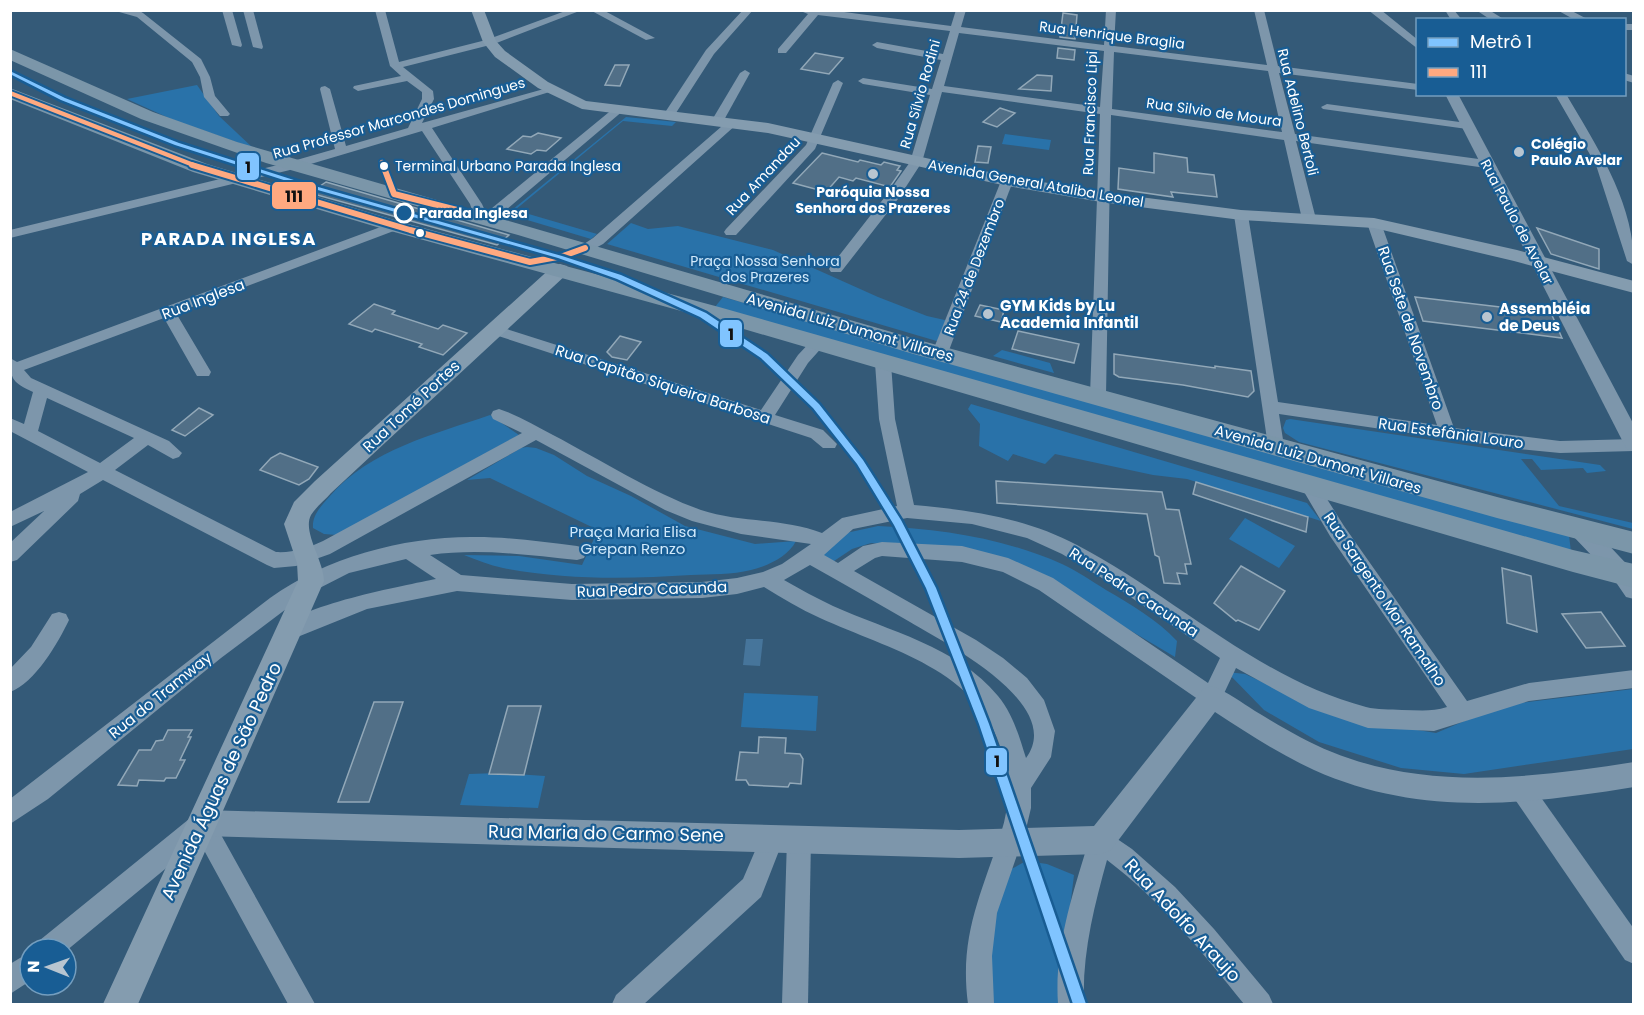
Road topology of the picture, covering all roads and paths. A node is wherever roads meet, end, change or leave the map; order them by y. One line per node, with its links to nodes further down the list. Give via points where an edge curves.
1 (116, 10): 17 (street)
2 (145, 10): 17 (street)
3 (227, 10): 26 (street)
4 (248, 10): 28 (street)
5 (380, 10): 33 (street)
6 (477, 10): 24 (main road, Avenida General Ataliba Leonel)
7 (578, 10): 24 (street)
8 (594, 10): 23 (street)
9 (749, 10): 51 (street, via 710,52)
10 (802, 10): 18 (street, Rua Henrique Braglia)
11 (961, 10): 22 (street, Rua Sílvio Rodini)
12 (1111, 10): 29 (street, Rua Francisco Lipi)
13 (1259, 10): 34 (street, Rua Adelino Bertoli)
14 (1373, 10): 25 (street)
15 (1480, 10): 20 (street)
16 (1561, 10): 21 (street)
17 (133, 12): 50 (street, via 197,61 210,97)
18 (815, 12): 19 (street, Rua Henrique Braglia); 30 (street)
19 (842, 13): 22 (street, Rua Henrique Braglia)
20 (1496, 18)
21 (1579, 18)
22 (955, 29): 29 (street, Rua Henrique Braglia); 32 (street, Rua Sílvio Rodini)
23 (651, 38)
24 (490, 42): 33 (street); 42 (main road, Avenida General Ataliba Leonel, via 517,68)
25 (1416, 44)
26 (237, 45)
27 (877, 45): 32 (street)
28 (258, 47)
29 (1108, 50): 34 (street, Rua Henrique Braglia); 49 (street, Rua Francisco Lipi)
30 (782, 51)
31 (10, 54): 58 (main road, Avenida Luiz Dumont Villares, via 115,103)
32 (946, 58): 43 (street, Rua Sílvio Rodini)
33 (395, 66): 36 (street)
34 (1272, 69): 39 (street, Rua Henrique Braglia); 55 (street, Rua Adelino Bertoli)
35 (745, 73): 52 (street)
36 (411, 77): 40 (street); 54 (street, via 427,91)
37 (863, 81): 43 (street, Rua Silvio de Moura)
38 (838, 83): 56 (street, Rua Amandau)
39 (1416, 87)
40 (358, 88)
41 (325, 89): 57 (street)
42 (551, 90): 48 (main road, Avenida General Ataliba Leonel, via 582,105); 54 (street, Rua Professor Marcondes Domingues)
43 (937, 91): 49 (street, Rua Silvio de Moura); 59 (street, Rua Sílvio Rodini)
44 (10, 93): 62 (main road, Avenida Luiz Dumont Villares)
45 (1452, 96): 53 (street, Rua Paulo de Avelar)
46 (1561, 96): 69 (street, via 1602,165)
47 (1327, 107): 53 (street)
48 (618, 110): 51 (main road, Avenida General Ataliba Leonel); 67 (street)
49 (1106, 112): 55 (street, Rua Silvio de Moura); 65 (street, Rua Francisco Lipi)
50 (224, 114)
51 (670, 114): 52 (main road, Avenida General Ataliba Leonel)
52 (725, 121): 56 (main road, Avenida General Ataliba Leonel); 74 (street, via 598,241)
53 (1467, 126): 60 (street, Rua Paulo de Avelar)
54 (419, 128): 57 (street, Rua Professor Marcondes Domingues); 67 (street)
55 (1288, 137): 60 (street, Rua Silvio de Moura); 68 (street, Rua Adelino Bertoli)
56 (815, 139): 59 (main road, Avenida General Ataliba Leonel); 72 (street, Rua Amandau)
57 (341, 151): 61 (street, Rua Professor Marcondes Domingues)
58 (248, 152): 61 (main road, Avenida Luiz Dumont Villares); 62 (main road, via 225,163)
59 (916, 162): 64 (main road, Avenida General Ataliba Leonel); 79 (street, Rua Sílvio Rodini)
60 (1486, 164): 75 (street, Rua Paulo de Avelar)
61 (290, 166): 63 (street, Rua Professor Marcondes Domingues); 67 (main road, Avenida Luiz Dumont Villares)
62 (200, 168): 63 (main road, Avenida Luiz Dumont Villares)
63 (238, 179): 71 (main road, Avenida Luiz Dumont Villares); 73 (street, Rua Professor Marcondes Domingues)
64 (1007, 181): 65 (main road, Avenida General Ataliba Leonel); 85 (street, Rua 24 de Dezembro)
65 (1101, 197): 66 (main road, Avenida General Ataliba Leonel); 90 (street, Rua Francisco Lipi)
66 (1241, 215): 68 (main road, Avenida General Ataliba Leonel); 91 (street)
67 (484, 217): 74 (main road, Avenida Luiz Dumont Villares)
68 (1310, 219): 70 (main road, Avenida General Ataliba Leonel)
69 (1627, 221): 76 (street)
70 (1374, 223): 75 (main road, Avenida General Ataliba Leonel); 96 (street, Rua Sete de Novembro)
71 (394, 226): 77 (main road, Avenida Luiz Dumont Villares); 82 (street, Rua Inglesa)
72 (731, 232)
73 (10, 234)
74 (585, 248): 77 (main road); 78 (main road, Avenida Luiz Dumont Villares)
75 (1537, 261): 81 (main road, Avenida General Ataliba Leonel); 100 (street, Rua Paulo de Avelar)
76 (1634, 261)
77 (530, 262): 80 (main road, Avenida Luiz Dumont Villares)
78 (649, 268): 80 (main road, via 637,270 577,259); 85 (main road, Avenida Luiz Dumont Villares)
79 (836, 269)
80 (560, 270): 83 (main road, Rua Tomé Portes); 84 (main road, Avenida Luiz Dumont Villares)
81 (1634, 287)
82 (168, 312): 87 (street, Rua Inglesa); 88 (street)
83 (494, 330): 93 (street, Rua Capitão Siqueira Barbosa); 115 (main road, Rua Tomé Portes, via 304,506 296,524 297,535)
84 (817, 344): 86 (main road, Avenida Luiz Dumont Villares); 93 (street)
85 (940, 353): 90 (main road, Avenida Luiz Dumont Villares)
86 (883, 363): 105 (main road, Avenida Luiz Dumont Villares); 106 (street, via 889,428)
87 (12, 367): 89 (street, via 25,382)
88 (203, 372)
89 (41, 391): 97 (street); 98 (street)
90 (1098, 396): 101 (main road, Avenida Luiz Dumont Villares)
91 (1270, 407): 96 (street, Rua Estefânia Louro); 101 (street)
92 (499, 415): 95 (street)
93 (765, 417): 99 (street, Rua Capitão Siqueira Barbosa, via 817,434)
94 (10, 424): 97 (street)
95 (536, 433): 109 (street, via 698,516 741,527 806,534); 115 (street)
96 (1448, 433): 100 (street, Rua Estefânia Louro, via 1560,447)
97 (29, 434): 103 (street)
98 (147, 437): 102 (street); 103 (street)
99 (829, 444)
100 (1634, 445)
101 (1276, 446): 108 (main road, Avenida Luiz Dumont Villares)
102 (173, 453)
103 (101, 472): 104 (street); 115 (street, via 274,560)
104 (86, 483): 107 (street); 113 (street)
105 (1309, 485): 118 (main road, Avenida Luiz Dumont Villares); 126 (street, Rua Sargento Mor Ramalho)
106 (907, 511): 109 (street, Rua Pedro Cacunda, via 848,523); 122 (street, Rua Pedro Cacunda, via 972,517 1030,532 1069,549)
107 (10, 520)
108 (1581, 530): 110 (main road, Avenida Luiz Dumont Villares); 118 (street)
109 (824, 541): 114 (street, Rua Pedro Cacunda)
110 (1634, 543)
111 (410, 552): 112 (street, via 443,546 489,545); 115 (street, via 340,569); 119 (street, Rua Pedro Cacunda)
112 (577, 553)
113 (10, 555)
114 (810, 556): 116 (street); 117 (street, Rua Pedro Cacunda)
115 (310, 569): 121 (main road, Avenida Águas de São Pedro); 130 (street, Rua do Tramway, via 57,780)
116 (839, 572): 125 (street, via 870,551 882,549 963,554 1008,566 1055,589); 128 (street, via 988,656 1034,700 1044,726 1044,751 1035,770)
117 (766, 579): 119 (street, Rua Pedro Cacunda, via 702,590 627,592); 128 (street, via 963,675 987,697 1001,718 1014,749)
118 (1629, 579)
119 (457, 583): 121 (street, Rua Pedro Cacunda, via 367,602)
120 (59, 620): 124 (street, via 48,643)
121 (290, 632): 131 (main road, Avenida Águas de São Pedro)
122 (1232, 655): 125 (street); 126 (street, Rua Pedro Cacunda, via 1317,701 1368,718 1434,720)
123 (1634, 679): 126 (street, Rua Pedro Cacunda, via 1528,692)
124 (10, 683)
125 (1212, 697): 129 (street, via 1299,750 1398,785); 134 (street)
126 (1463, 713)
127 (1634, 774): 129 (street)
128 (1020, 785): 135 (street, via 1018,814)
129 (1521, 790): 137 (street)
130 (10, 813)
131 (202, 823): 132 (street, Rua Maria do Carmo Sene); 136 (street); 138 (main road, Avenida Águas de São Pedro); 139 (street)
132 (772, 838): 133 (street, Rua Maria do Carmo Sene); 140 (street, via 752,888)
133 (799, 839): 135 (street, Rua Maria do Carmo Sene); 141 (street)
134 (1101, 840): 135 (street, Rua Maria do Carmo Sene); 143 (street, via 1082,905 1069,983); 144 (street, Rua Adolfo Araujo, via 1133,863 1228,964)
135 (1009, 842): 142 (street, via 982,927)
136 (64, 937)
137 (1634, 951)
138 (120, 1005)
139 (302, 1005)
140 (626, 1005)
141 (795, 1005)
142 (981, 1005)
143 (1071, 1005)
144 (1260, 1005)

